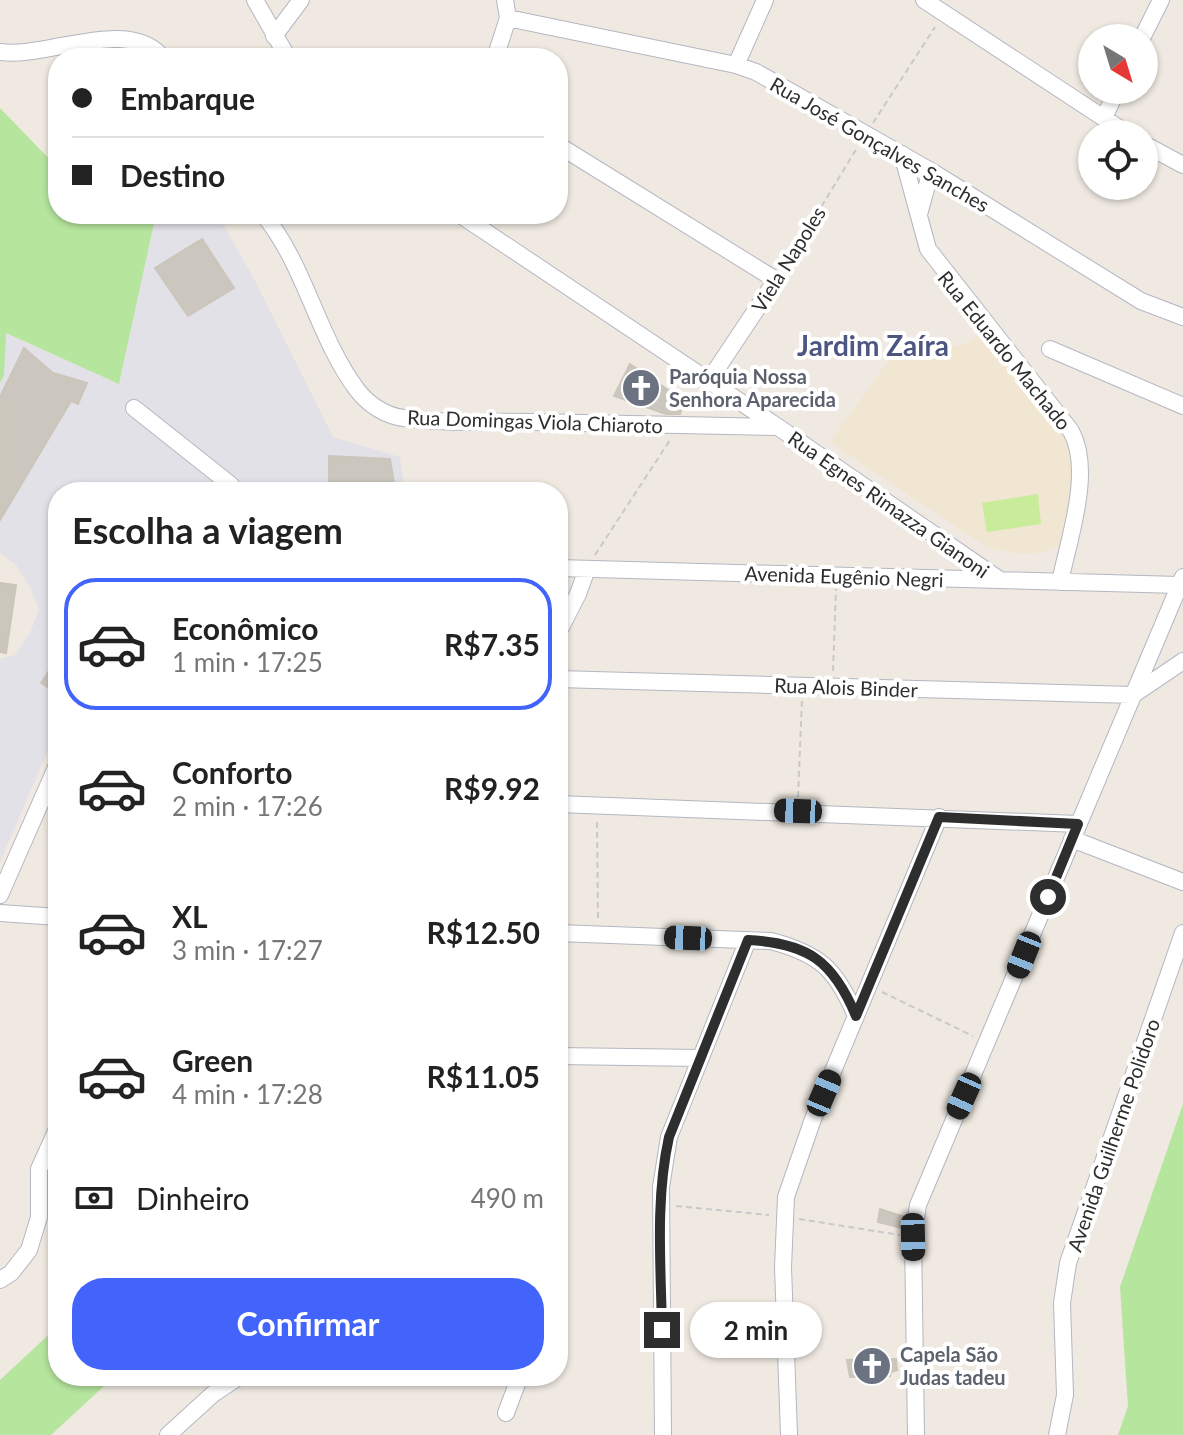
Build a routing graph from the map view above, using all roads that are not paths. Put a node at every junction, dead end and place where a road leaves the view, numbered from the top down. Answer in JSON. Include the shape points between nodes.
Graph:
{"nodes":[{"id":1,"x":255,"y":0,"type":"edge"},
{"id":2,"x":301,"y":0,"type":"edge"},
{"id":3,"x":505,"y":0,"type":"edge"},
{"id":4,"x":765,"y":0,"type":"edge"},
{"id":5,"x":924,"y":0,"type":"edge"},
{"id":6,"x":1161,"y":0,"type":"edge"},
{"id":7,"x":508,"y":18,"type":"junction"},
{"id":8,"x":1149,"y":24,"type":"edge"},
{"id":9,"x":274,"y":36,"type":"junction"},
{"id":10,"x":153,"y":48,"type":"edge"},
{"id":11,"x":282,"y":48,"type":"edge"},
{"id":12,"x":498,"y":48,"type":"edge"},
{"id":13,"x":0,"y":52,"type":"edge"},
{"id":14,"x":736,"y":65,"type":"junction"},
{"id":15,"x":1110,"y":104,"type":"edge"},
{"id":16,"x":1104,"y":118,"type":"junction"},
{"id":17,"x":1107,"y":120,"type":"edge"},
{"id":18,"x":568,"y":151,"type":"edge"},
{"id":19,"x":1158,"y":152,"type":"edge"},
{"id":20,"x":902,"y":154,"type":"junction"},
{"id":21,"x":1183,"y":165,"type":"edge"},
{"id":22,"x":931,"y":171,"type":"junction"},
{"id":23,"x":919,"y":214,"type":"junction"},
{"id":24,"x":271,"y":224,"type":"edge"},
{"id":25,"x":474,"y":224,"type":"edge"},
{"id":26,"x":1183,"y":317,"type":"edge"},
{"id":27,"x":1050,"y":349,"type":"dead end"},
{"id":28,"x":708,"y":382,"type":"junction"},
{"id":29,"x":1183,"y":406,"type":"edge"},
{"id":30,"x":134,"y":408,"type":"dead end"},
{"id":31,"x":778,"y":427,"type":"junction"},
{"id":32,"x":227,"y":482,"type":"edge"},
{"id":33,"x":568,"y":568,"type":"edge"},
{"id":34,"x":587,"y":569,"type":"junction"},
{"id":35,"x":1000,"y":580,"type":"junction"},
{"id":36,"x":1060,"y":582,"type":"junction"},
{"id":37,"x":1180,"y":587,"type":"edge"},
{"id":38,"x":568,"y":614,"type":"edge"},
{"id":39,"x":1181,"y":668,"type":"edge"},
{"id":40,"x":568,"y":679,"type":"edge"},
{"id":41,"x":1133,"y":695,"type":"junction"},
{"id":42,"x":48,"y":799,"type":"edge"},
{"id":43,"x":568,"y":804,"type":"edge"},
{"id":44,"x":939,"y":817,"type":"junction"},
{"id":45,"x":1075,"y":831,"type":"junction"},
{"id":46,"x":1183,"y":882,"type":"edge"},
{"id":47,"x":1,"y":892,"type":"edge"},
{"id":48,"x":0,"y":913,"type":"edge"},
{"id":49,"x":48,"y":916,"type":"edge"},
{"id":50,"x":568,"y":933,"type":"edge"},
{"id":51,"x":1183,"y":933,"type":"edge"},
{"id":52,"x":748,"y":940,"type":"junction"},
{"id":53,"x":1178,"y":966,"type":"edge"},
{"id":54,"x":856,"y":1016,"type":"junction"},
{"id":55,"x":568,"y":1056,"type":"edge"},
{"id":56,"x":701,"y":1058,"type":"junction"},
{"id":57,"x":48,"y":1149,"type":"edge"},
{"id":58,"x":0,"y":1280,"type":"edge"},
{"id":59,"x":225,"y":1386,"type":"edge"},
{"id":60,"x":516,"y":1386,"type":"edge"},
{"id":61,"x":506,"y":1413,"type":"dead end"},
{"id":62,"x":168,"y":1435,"type":"edge"},
{"id":63,"x":663,"y":1435,"type":"edge"},
{"id":64,"x":789,"y":1435,"type":"edge"},
{"id":65,"x":916,"y":1435,"type":"edge"},
{"id":66,"x":1057,"y":1435,"type":"edge"}],
"edges":[{"from":1,"to":9,"type":"street"},
{"from":2,"to":9,"type":"street"},
{"from":3,"to":7,"type":"street"},
{"from":4,"to":14,"type":"street"},
{"from":5,"to":16,"type":"street"},
{"from":6,"to":8,"type":"street"},
{"from":7,"to":12,"type":"street"},
{"from":7,"to":14,"type":"street","name":"Rua José Gonçalves Sanches"},
{"from":9,"to":11,"type":"street"},
{"from":10,"to":13,"type":"street","via":[[127,40]]},
{"from":14,"to":20,"type":"street","name":"Rua José Gonçalves Sanches","via":[[784,86]]},
{"from":15,"to":16,"type":"street"},
{"from":16,"to":17,"type":"street"},
{"from":18,"to":28,"type":"street","name":"Viela Napoles","via":[[776,280]]},
{"from":19,"to":21,"type":"street"},
{"from":20,"to":22,"type":"street","name":"Rua José Gonçalves Sanches"},
{"from":20,"to":23,"type":"street","name":"Rua Eduardo Machado"},
{"from":22,"to":23,"type":"street"},
{"from":22,"to":26,"type":"street","name":"Rua José Gonçalves Sanches","via":[[1141,301]]},
{"from":23,"to":36,"type":"street","name":"Rua Eduardo Machado","via":[[938,265],[1079,446],[1080,482]]},
{"from":24,"to":31,"type":"street","name":"Rua Domingas Viola Chiaroto","via":[[346,371],[359,392],[387,414],[417,419]]},
{"from":25,"to":28,"type":"street","name":"Rua Egnes Rimazza Gianoni"},
{"from":27,"to":29,"type":"street"},
{"from":28,"to":31,"type":"street","name":"Rua Egnes Rimazza Gianoni"},
{"from":30,"to":32,"type":"street"},
{"from":31,"to":35,"type":"street","name":"Rua Egnes Rimazza Gianoni"},
{"from":33,"to":34,"type":"street","name":"Avenida Eugênio Negri"},
{"from":34,"to":35,"type":"street","name":"Avenida Eugênio Negri"},
{"from":34,"to":38,"type":"street"},
{"from":35,"to":36,"type":"street","name":"Avenida Eugênio Negri"},
{"from":36,"to":37,"type":"street","name":"Avenida Eugênio Negri"},
{"from":37,"to":41,"type":"street"},
{"from":39,"to":41,"type":"street"},
{"from":40,"to":41,"type":"street","name":"Rua Alois Binder"},
{"from":41,"to":45,"type":"street"},
{"from":42,"to":47,"type":"street"},
{"from":43,"to":44,"type":"street"},
{"from":44,"to":45,"type":"street"},
{"from":44,"to":54,"type":"street"},
{"from":45,"to":46,"type":"street"},
{"from":45,"to":65,"type":"street","via":[[918,1205],[913,1237]]},
{"from":48,"to":49,"type":"street"},
{"from":50,"to":52,"type":"street"},
{"from":51,"to":53,"type":"street","name":"Avenida Guilherme Polidoro"},
{"from":52,"to":54,"type":"street","via":[[783,944],[818,957],[844,988]]},
{"from":52,"to":56,"type":"street"},
{"from":53,"to":66,"type":"street","name":"Avenida Guilherme Polidoro","via":[[1068,1263],[1062,1303],[1065,1395]]},
{"from":54,"to":64,"type":"street","via":[[797,1161],[784,1217]]},
{"from":55,"to":56,"type":"street"},
{"from":56,"to":63,"type":"street","via":[[664,1160]]},
{"from":57,"to":58,"type":"street","via":[[39,1169],[39,1217],[29,1250]]},
{"from":59,"to":62,"type":"street"},
{"from":60,"to":61,"type":"street"}]}
